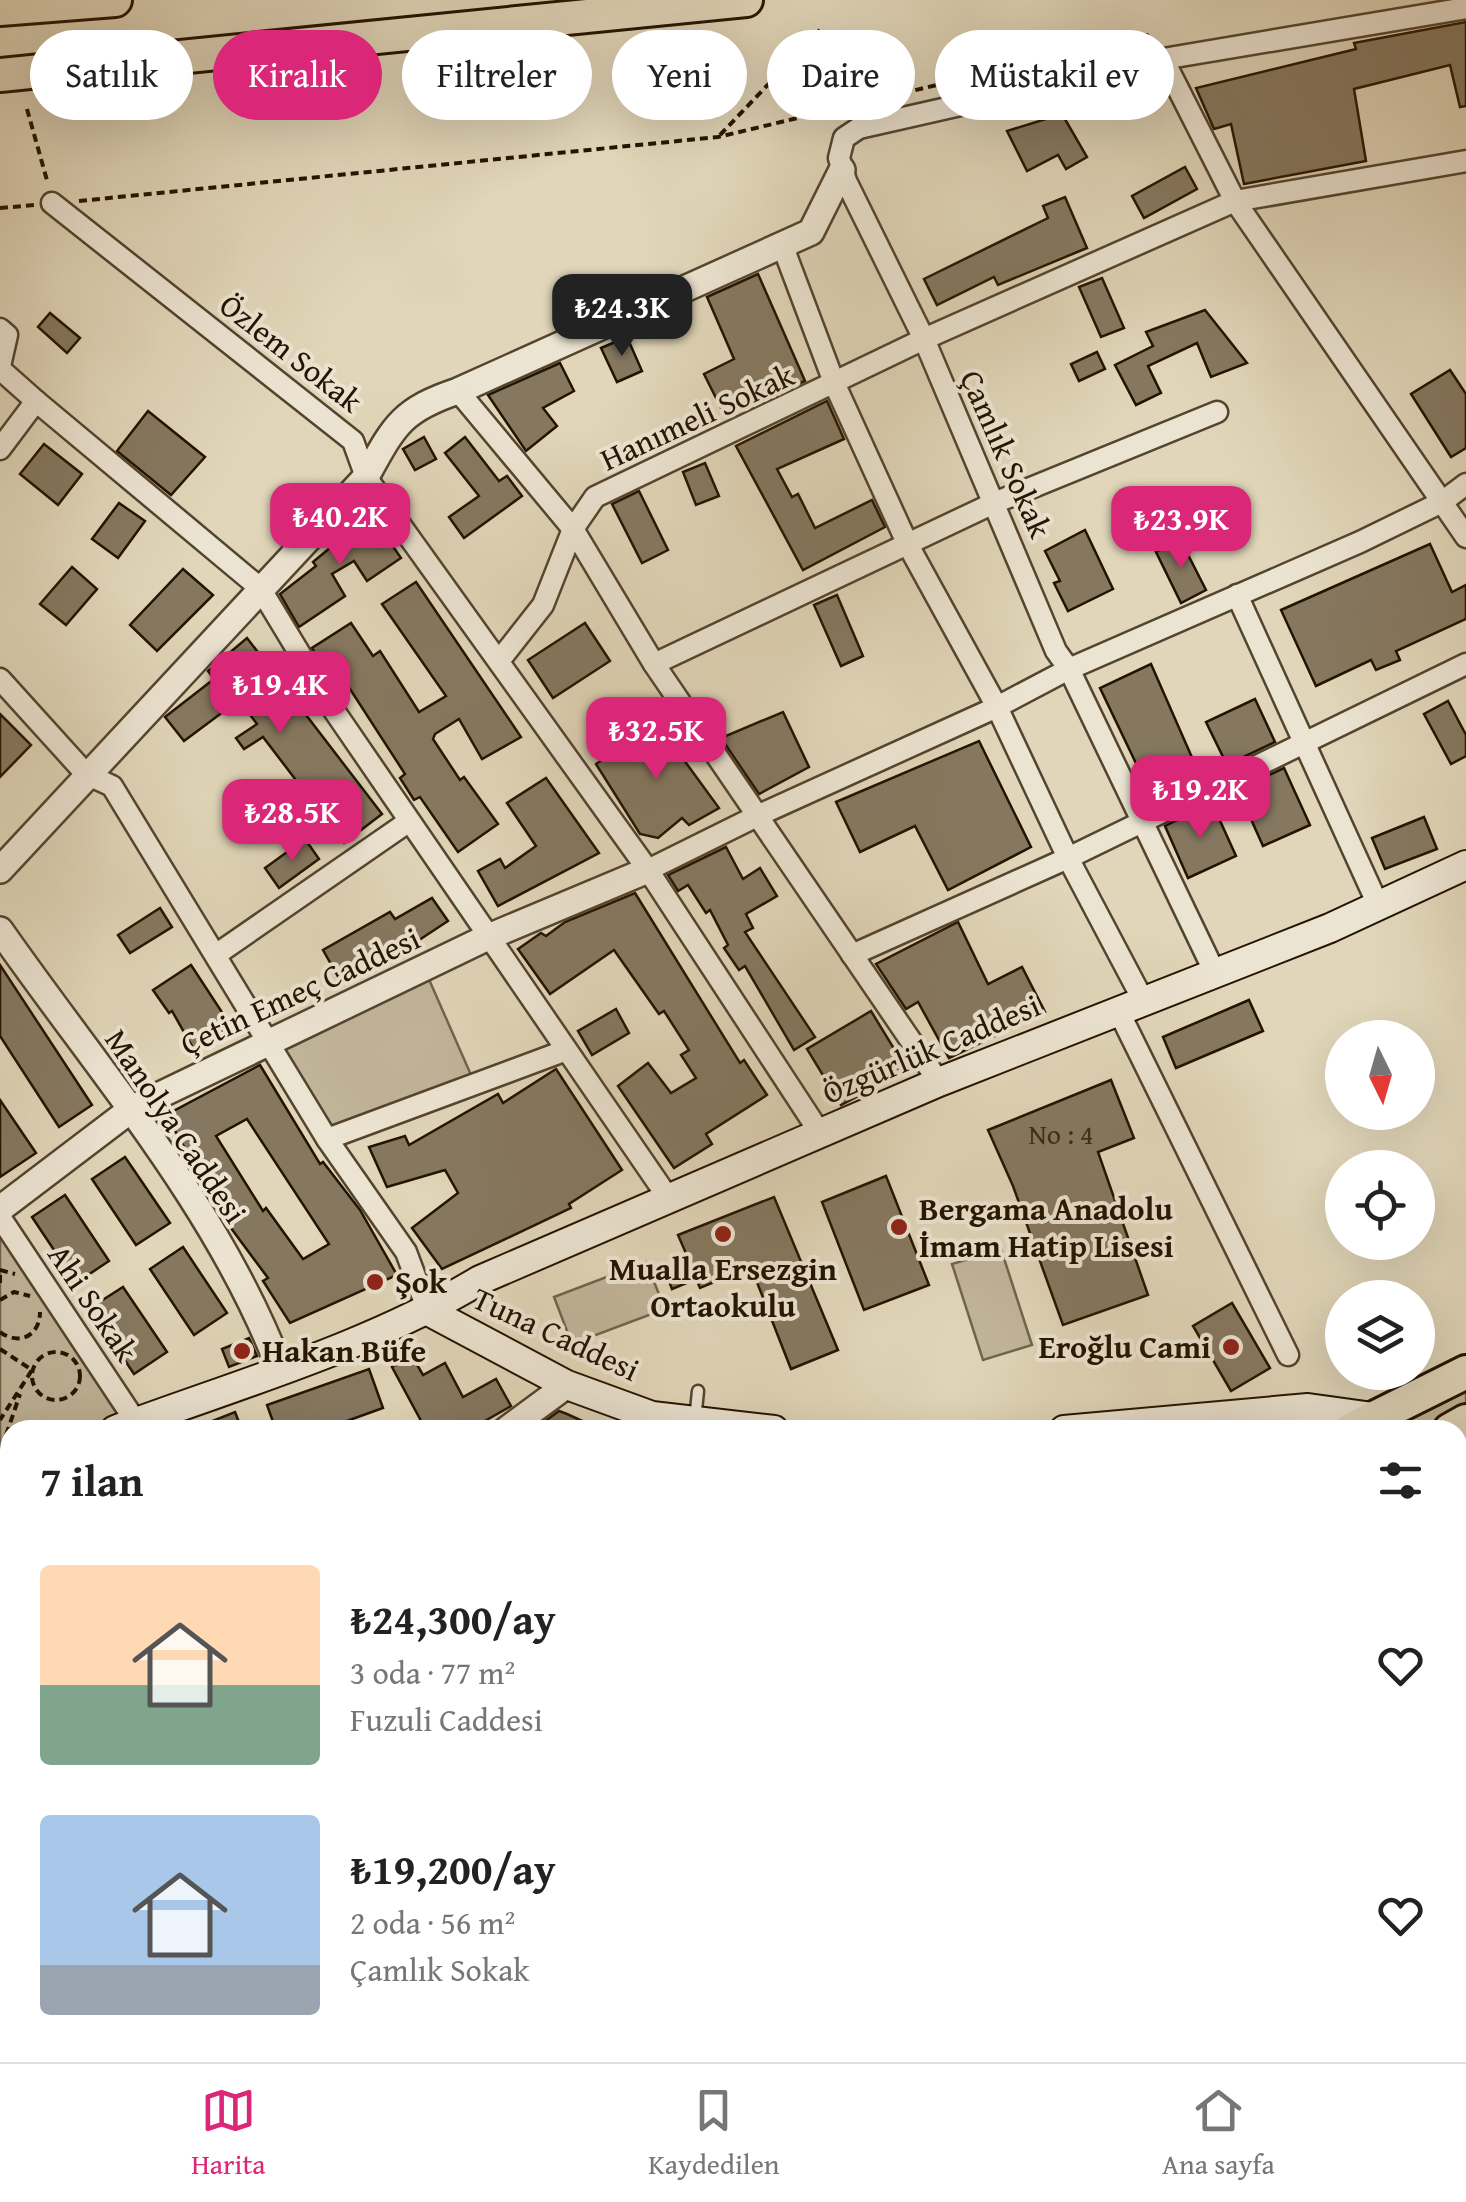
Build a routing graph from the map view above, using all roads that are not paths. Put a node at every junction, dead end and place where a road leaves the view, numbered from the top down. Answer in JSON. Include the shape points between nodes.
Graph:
{"nodes":[{"id":1,"x":114,"y":0,"type":"edge"},
{"id":2,"x":746,"y":0,"type":"edge"},
{"id":3,"x":1466,"y":8,"type":"edge"},
{"id":4,"x":0,"y":10,"type":"edge"},
{"id":5,"x":1174,"y":57,"type":"edge"},
{"id":6,"x":0,"y":76,"type":"edge"},
{"id":7,"x":1174,"y":82,"type":"edge"},
{"id":8,"x":935,"y":111,"type":"edge"},
{"id":9,"x":1466,"y":161,"type":"edge"},
{"id":10,"x":842,"y":170,"type":"junction"},
{"id":11,"x":1235,"y":200,"type":"junction"},
{"id":12,"x":52,"y":203,"type":"road end"},
{"id":13,"x":787,"y":244,"type":"junction"},
{"id":14,"x":0,"y":329,"type":"edge"},
{"id":15,"x":924,"y":339,"type":"junction"},
{"id":16,"x":0,"y":368,"type":"edge"},
{"id":17,"x":835,"y":385,"type":"junction"},
{"id":18,"x":458,"y":391,"type":"junction"},
{"id":19,"x":36,"y":401,"type":"junction"},
{"id":20,"x":1218,"y":412,"type":"dead end"},
{"id":21,"x":0,"y":449,"type":"edge"},
{"id":22,"x":366,"y":477,"type":"junction"},
{"id":23,"x":1466,"y":484,"type":"edge"},
{"id":24,"x":1442,"y":502,"type":"junction"},
{"id":25,"x":994,"y":503,"type":"junction"},
{"id":26,"x":574,"y":529,"type":"junction"},
{"id":27,"x":1466,"y":537,"type":"edge"},
{"id":28,"x":908,"y":545,"type":"junction"},
{"id":29,"x":260,"y":588,"type":"junction"},
{"id":30,"x":1237,"y":595,"type":"junction"},
{"id":31,"x":498,"y":661,"type":"junction"},
{"id":32,"x":654,"y":664,"type":"junction"},
{"id":33,"x":1466,"y":664,"type":"edge"},
{"id":34,"x":1069,"y":669,"type":"junction"},
{"id":35,"x":0,"y":679,"type":"edge"},
{"id":36,"x":997,"y":708,"type":"junction"},
{"id":37,"x":1304,"y":743,"type":"junction"},
{"id":38,"x":86,"y":774,"type":"junction"},
{"id":39,"x":759,"y":814,"type":"junction"},
{"id":40,"x":408,"y":822,"type":"junction"},
{"id":41,"x":1142,"y":822,"type":"junction"},
{"id":42,"x":1068,"y":858,"type":"junction"},
{"id":43,"x":1466,"y":865,"type":"edge"},
{"id":44,"x":0,"y":870,"type":"edge"},
{"id":45,"x":648,"y":870,"type":"junction"},
{"id":46,"x":1379,"y":907,"type":"junction"},
{"id":47,"x":0,"y":930,"type":"edge"},
{"id":48,"x":486,"y":938,"type":"junction"},
{"id":49,"x":216,"y":954,"type":"junction"},
{"id":50,"x":852,"y":955,"type":"junction"},
{"id":51,"x":1214,"y":972,"type":"junction"},
{"id":52,"x":1130,"y":1005,"type":"junction"},
{"id":53,"x":270,"y":1039,"type":"junction"},
{"id":54,"x":564,"y":1051,"type":"junction"},
{"id":55,"x":939,"y":1082,"type":"junction"},
{"id":56,"x":132,"y":1108,"type":"junction"},
{"id":57,"x":820,"y":1133,"type":"junction"},
{"id":58,"x":327,"y":1138,"type":"junction"},
{"id":59,"x":668,"y":1198,"type":"junction"},
{"id":60,"x":0,"y":1209,"type":"edge"},
{"id":61,"x":0,"y":1217,"type":"edge"},
{"id":62,"x":428,"y":1311,"type":"junction"},
{"id":63,"x":1288,"y":1355,"type":"dead end"},
{"id":64,"x":280,"y":1370,"type":"junction"},
{"id":65,"x":1466,"y":1372,"type":"edge"},
{"id":66,"x":567,"y":1385,"type":"junction"},
{"id":67,"x":698,"y":1391,"type":"dead end"},
{"id":68,"x":122,"y":1420,"type":"edge"},
{"id":69,"x":142,"y":1420,"type":"edge"},
{"id":70,"x":520,"y":1420,"type":"edge"},
{"id":71,"x":640,"y":1420,"type":"edge"},
{"id":72,"x":695,"y":1420,"type":"edge"},
{"id":73,"x":1206,"y":1420,"type":"edge"},
{"id":74,"x":1351,"y":1420,"type":"edge"},
{"id":75,"x":1378,"y":1420,"type":"edge"}],
"edges":[{"from":1,"to":4,"type":"main road"},
{"from":2,"to":6,"type":"main road"},
{"from":3,"to":5,"type":"street"},
{"from":7,"to":11,"type":"street"},
{"from":8,"to":10,"type":"street","via":[[859,128],[844,138]]},
{"from":9,"to":11,"type":"street","name":"Hanımeli Sokak"},
{"from":10,"to":13,"type":"street","via":[[811,232]]},
{"from":10,"to":15,"type":"street","name":"Çamlık Sokak"},
{"from":11,"to":15,"type":"street","name":"Hanımeli Sokak"},
{"from":11,"to":24,"type":"street"},
{"from":12,"to":22,"type":"street","name":"Özlem Sokak","via":[[353,441]]},
{"from":13,"to":17,"type":"street"},
{"from":13,"to":18,"type":"street"},
{"from":14,"to":16,"type":"street","via":[[7,335]]},
{"from":15,"to":17,"type":"street","name":"Hanımeli Sokak"},
{"from":15,"to":25,"type":"street","name":"Çamlık Sokak"},
{"from":16,"to":19,"type":"street"},
{"from":17,"to":26,"type":"street","name":"Hanımeli Sokak","via":[[596,497]]},
{"from":17,"to":28,"type":"street"},
{"from":18,"to":22,"type":"street","via":[[418,404],[389,434]]},
{"from":18,"to":26,"type":"street"},
{"from":19,"to":21,"type":"street"},
{"from":19,"to":29,"type":"street"},
{"from":20,"to":25,"type":"street"},
{"from":22,"to":29,"type":"street"},
{"from":22,"to":31,"type":"street","name":"Özlem Sokak"},
{"from":23,"to":24,"type":"street"},
{"from":24,"to":27,"type":"street"},
{"from":24,"to":30,"type":"street"},
{"from":25,"to":28,"type":"street"},
{"from":25,"to":34,"type":"street","name":"Çamlık Sokak"},
{"from":26,"to":31,"type":"street","name":"Hanımeli Sokak","via":[[543,604]]},
{"from":26,"to":32,"type":"street"},
{"from":28,"to":32,"type":"street"},
{"from":28,"to":36,"type":"street"},
{"from":29,"to":38,"type":"street"},
{"from":29,"to":40,"type":"street"},
{"from":30,"to":34,"type":"street"},
{"from":30,"to":37,"type":"street"},
{"from":31,"to":45,"type":"street","name":"Özlem Sokak"},
{"from":32,"to":39,"type":"street"},
{"from":33,"to":37,"type":"street"},
{"from":34,"to":36,"type":"street"},
{"from":34,"to":41,"type":"street","name":"Çamlık Sokak"},
{"from":35,"to":38,"type":"street"},
{"from":36,"to":39,"type":"street"},
{"from":36,"to":42,"type":"street"},
{"from":37,"to":41,"type":"street"},
{"from":37,"to":46,"type":"street"},
{"from":38,"to":44,"type":"street"},
{"from":38,"to":49,"type":"street","via":[[112,786]]},
{"from":39,"to":45,"type":"street"},
{"from":39,"to":50,"type":"street"},
{"from":40,"to":48,"type":"street"},
{"from":40,"to":49,"type":"street"},
{"from":41,"to":42,"type":"street"},
{"from":41,"to":51,"type":"street","name":"Çamlık Sokak"},
{"from":42,"to":50,"type":"street"},
{"from":42,"to":52,"type":"street"},
{"from":43,"to":46,"type":"main road","name":"Özgürlük Caddesi"},
{"from":45,"to":48,"type":"street","name":"Çetin Emeç Caddesi"},
{"from":45,"to":57,"type":"street","name":"Özlem Sokak"},
{"from":46,"to":51,"type":"main road","name":"Özgürlük Caddesi"},
{"from":47,"to":56,"type":"street","name":"Manolya Caddesi"},
{"from":48,"to":53,"type":"street","name":"Çetin Emeç Caddesi"},
{"from":48,"to":54,"type":"street"},
{"from":49,"to":53,"type":"street"},
{"from":50,"to":55,"type":"street"},
{"from":51,"to":52,"type":"main road","name":"Özgürlük Caddesi"},
{"from":52,"to":55,"type":"main road","name":"Özgürlük Caddesi","via":[[980,1071]]},
{"from":52,"to":63,"type":"street","via":[[1234,1264]]},
{"from":53,"to":56,"type":"street","name":"Çetin Emeç Caddesi"},
{"from":53,"to":58,"type":"street"},
{"from":54,"to":58,"type":"street"},
{"from":54,"to":59,"type":"street"},
{"from":55,"to":57,"type":"main road","name":"Özgürlük Caddesi","via":[[914,1099]]},
{"from":56,"to":60,"type":"street","name":"Çetin Emeç Caddesi"},
{"from":56,"to":64,"type":"street","name":"Manolya Caddesi","via":[[253,1304]]},
{"from":57,"to":59,"type":"main road","name":"Özgürlük Caddesi"},
{"from":58,"to":62,"type":"street","via":[[406,1252]]},
{"from":59,"to":62,"type":"main road","name":"Özgürlük Caddesi","via":[[480,1280]]},
{"from":61,"to":68,"type":"street","name":"Ahi Sokak"},
{"from":62,"to":64,"type":"main road","name":"Özgürlük Caddesi"},
{"from":62,"to":66,"type":"main road","name":"Tuna Caddesi"},
{"from":64,"to":69,"type":"main road","name":"Özgürlük Caddesi"},
{"from":65,"to":75,"type":"main road"},
{"from":66,"to":70,"type":"street"},
{"from":66,"to":71,"type":"main road","name":"Tuna Caddesi"},
{"from":67,"to":72,"type":"lane"},
{"from":73,"to":74,"type":"main road","via":[[1308,1408]]}]}
